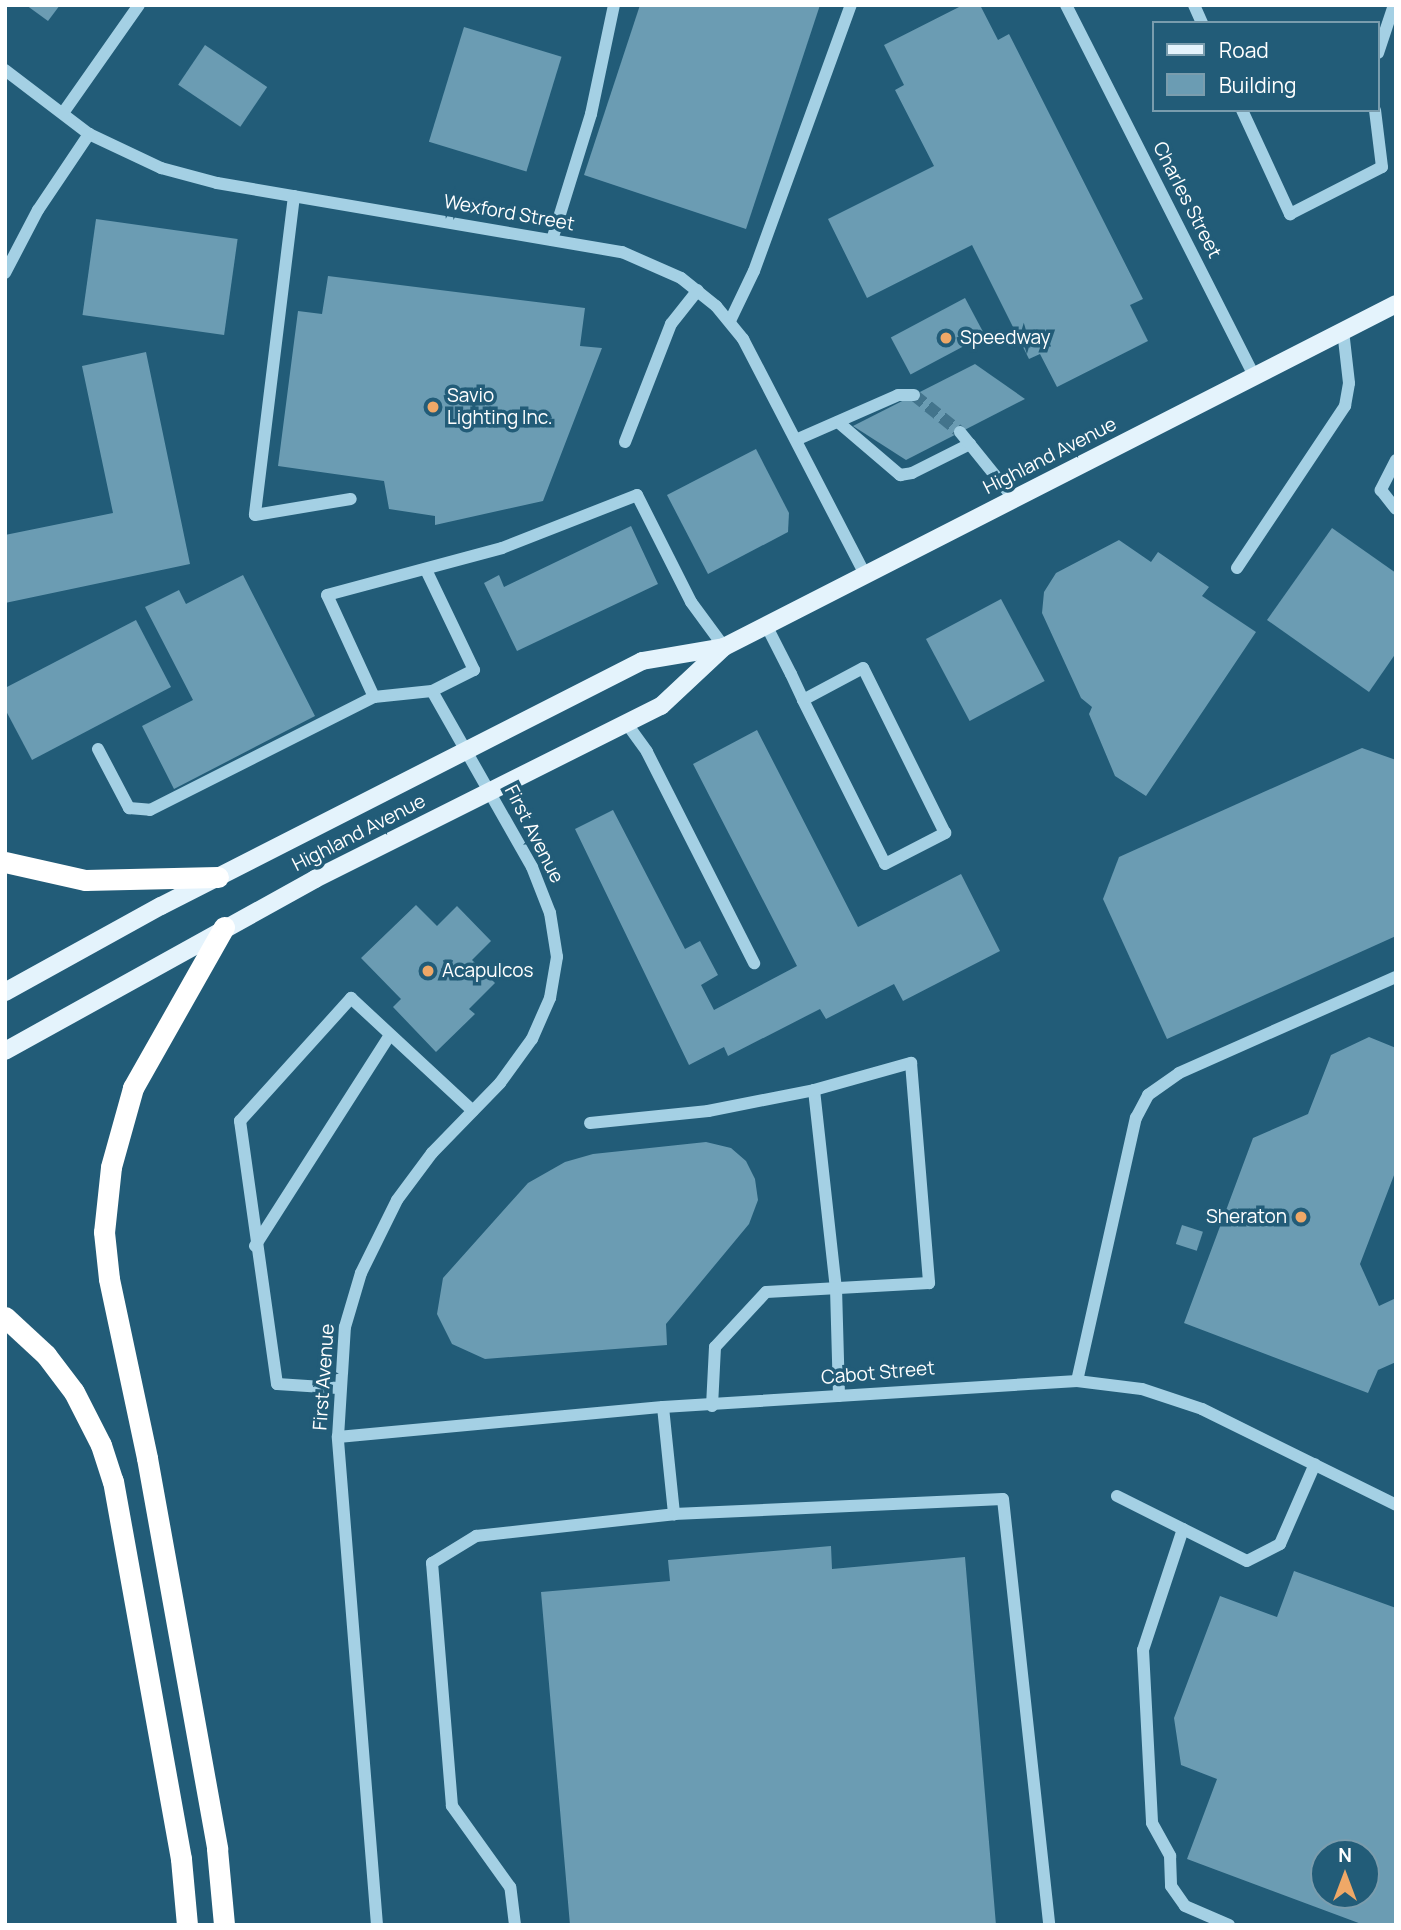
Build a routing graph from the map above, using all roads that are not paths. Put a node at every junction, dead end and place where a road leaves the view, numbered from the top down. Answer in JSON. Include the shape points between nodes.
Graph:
{"nodes":[{"id":1,"x":138,"y":5,"type":"edge"},
{"id":2,"x":614,"y":5,"type":"edge"},
{"id":3,"x":852,"y":5,"type":"edge"},
{"id":4,"x":1066,"y":5,"type":"edge"},
{"id":5,"x":1194,"y":5,"type":"edge"},
{"id":6,"x":1394,"y":5,"type":"edge"},
{"id":7,"x":1201,"y":21,"type":"edge"},
{"id":8,"x":1380,"y":47,"type":"edge"},
{"id":9,"x":5,"y":70,"type":"edge"},
{"id":10,"x":1243,"y":112,"type":"edge"},
{"id":11,"x":1375,"y":112,"type":"edge"},
{"id":12,"x":63,"y":113,"type":"junction"},
{"id":13,"x":89,"y":134,"type":"junction"},
{"id":14,"x":294,"y":196,"type":"junction"},
{"id":15,"x":552,"y":240,"type":"junction"},
{"id":16,"x":5,"y":273,"type":"edge"},
{"id":17,"x":698,"y":290,"type":"junction"},
{"id":18,"x":1396,"y":304,"type":"edge"},
{"id":19,"x":730,"y":321,"type":"junction"},
{"id":20,"x":1343,"y":330,"type":"junction"},
{"id":21,"x":1254,"y":375,"type":"junction"},
{"id":22,"x":914,"y":395,"type":"dead end"},
{"id":23,"x":838,"y":422,"type":"junction"},
{"id":24,"x":960,"y":432,"type":"tunnel mouth"},
{"id":25,"x":798,"y":439,"type":"junction"},
{"id":26,"x":625,"y":442,"type":"dead end"},
{"id":27,"x":970,"y":444,"type":"junction"},
{"id":28,"x":1396,"y":460,"type":"edge"},
{"id":29,"x":351,"y":499,"type":"dead end"},
{"id":30,"x":1014,"y":499,"type":"junction"},
{"id":31,"x":1396,"y":509,"type":"edge"},
{"id":32,"x":1237,"y":568,"type":"dead end"},
{"id":33,"x":426,"y":570,"type":"junction"},
{"id":34,"x":865,"y":574,"type":"junction"},
{"id":35,"x":766,"y":625,"type":"junction"},
{"id":36,"x":724,"y":646,"type":"junction"},
{"id":37,"x":432,"y":691,"type":"junction"},
{"id":38,"x":374,"y":697,"type":"junction"},
{"id":39,"x":803,"y":700,"type":"junction"},
{"id":40,"x":627,"y":724,"type":"junction"},
{"id":41,"x":98,"y":749,"type":"dead end"},
{"id":42,"x":465,"y":749,"type":"junction"},
{"id":43,"x":491,"y":790,"type":"junction"},
{"id":44,"x":5,"y":862,"type":"edge"},
{"id":45,"x":218,"y":877,"type":"junction"},
{"id":46,"x":224,"y":927,"type":"junction"},
{"id":47,"x":754,"y":963,"type":"dead end"},
{"id":48,"x":1396,"y":977,"type":"edge"},
{"id":49,"x":5,"y":992,"type":"edge"},
{"id":50,"x":390,"y":1035,"type":"junction"},
{"id":51,"x":5,"y":1051,"type":"edge"},
{"id":52,"x":814,"y":1090,"type":"junction"},
{"id":53,"x":473,"y":1111,"type":"junction"},
{"id":54,"x":590,"y":1123,"type":"dead end"},
{"id":55,"x":255,"y":1245,"type":"junction"},
{"id":56,"x":836,"y":1288,"type":"junction"},
{"id":57,"x":5,"y":1317,"type":"edge"},
{"id":58,"x":1077,"y":1381,"type":"junction"},
{"id":59,"x":338,"y":1388,"type":"junction"},
{"id":60,"x":839,"y":1396,"type":"junction"},
{"id":61,"x":712,"y":1406,"type":"junction"},
{"id":62,"x":663,"y":1407,"type":"junction"},
{"id":63,"x":338,"y":1437,"type":"junction"},
{"id":64,"x":1315,"y":1464,"type":"junction"},
{"id":65,"x":1117,"y":1496,"type":"dead end"},
{"id":66,"x":1396,"y":1505,"type":"edge"},
{"id":67,"x":674,"y":1514,"type":"junction"},
{"id":68,"x":1183,"y":1529,"type":"junction"},
{"id":69,"x":187,"y":1925,"type":"edge"},
{"id":70,"x":224,"y":1925,"type":"edge"},
{"id":71,"x":377,"y":1925,"type":"edge"},
{"id":72,"x":515,"y":1925,"type":"edge"},
{"id":73,"x":1049,"y":1925,"type":"edge"},
{"id":74,"x":1229,"y":1925,"type":"edge"}],
"edges":[{"from":1,"to":12,"type":"street"},
{"from":2,"to":15,"type":"street","via":[[591,114]]},
{"from":3,"to":19,"type":"street","via":[[754,271]]},
{"from":4,"to":21,"type":"street","name":"Charles Street"},
{"from":5,"to":7,"type":"street"},
{"from":6,"to":8,"type":"street"},
{"from":9,"to":12,"type":"street","name":"Wexford Street"},
{"from":10,"to":11,"type":"street","via":[[1290,214],[1382,167]]},
{"from":12,"to":13,"type":"street","name":"Wexford Street"},
{"from":13,"to":14,"type":"street","name":"Wexford Street","via":[[161,168]]},
{"from":13,"to":16,"type":"street","via":[[38,210]]},
{"from":14,"to":15,"type":"street","name":"Wexford Street"},
{"from":14,"to":29,"type":"street","via":[[255,515]]},
{"from":15,"to":17,"type":"street","name":"Wexford Street","via":[[641,258]]},
{"from":17,"to":19,"type":"street","name":"Wexford Street"},
{"from":17,"to":26,"type":"street","via":[[663,340]]},
{"from":18,"to":20,"type":"main road","name":"Highland Avenue"},
{"from":19,"to":25,"type":"street","name":"Wexford Street"},
{"from":20,"to":21,"type":"main road","name":"Highland Avenue"},
{"from":20,"to":32,"type":"street","via":[[1349,383],[1345,406]]},
{"from":21,"to":30,"type":"main road","name":"Highland Avenue"},
{"from":22,"to":23,"type":"street","via":[[898,395]]},
{"from":23,"to":25,"type":"street"},
{"from":23,"to":27,"type":"street","via":[[900,475],[912,474]]},
{"from":24,"to":27,"type":"street"},
{"from":25,"to":34,"type":"street","name":"Wexford Street"},
{"from":27,"to":30,"type":"street"},
{"from":28,"to":31,"type":"street","via":[[1381,490]]},
{"from":30,"to":34,"type":"main road","name":"Highland Avenue"},
{"from":33,"to":36,"type":"street","via":[[502,548],[637,495],[691,602]]},
{"from":33,"to":37,"type":"street","via":[[474,670]]},
{"from":33,"to":38,"type":"street","via":[[327,594]]},
{"from":34,"to":35,"type":"main road","name":"Highland Avenue"},
{"from":35,"to":36,"type":"main road","name":"Highland Avenue"},
{"from":35,"to":39,"type":"street"},
{"from":36,"to":40,"type":"main road","name":"Highland Avenue","via":[[661,706]]},
{"from":36,"to":42,"type":"main road","name":"Highland Avenue","via":[[642,661]]},
{"from":37,"to":38,"type":"street"},
{"from":37,"to":42,"type":"street","name":"First Avenue"},
{"from":38,"to":41,"type":"street","via":[[150,810],[129,808]]},
{"from":39,"to":39,"type":"street","via":[[885,864],[944,833],[863,668]]},
{"from":40,"to":43,"type":"main road","name":"Highland Avenue"},
{"from":40,"to":47,"type":"street","via":[[647,752]]},
{"from":42,"to":43,"type":"street","name":"First Avenue"},
{"from":42,"to":45,"type":"main road","name":"Highland Avenue"},
{"from":43,"to":46,"type":"main road","name":"Highland Avenue"},
{"from":43,"to":53,"type":"street","name":"First Avenue","via":[[546,900],[555,934],[556,967],[550,998],[532,1039]]},
{"from":44,"to":45,"type":"highway","via":[[85,880]]},
{"from":45,"to":49,"type":"main road","name":"Highland Avenue"},
{"from":46,"to":51,"type":"main road","name":"Highland Avenue"},
{"from":46,"to":70,"type":"highway","via":[[133,1088],[113,1159],[104,1232],[108,1279],[147,1458],[217,1849]]},
{"from":48,"to":58,"type":"street","via":[[1179,1073],[1149,1095],[1136,1118]]},
{"from":50,"to":53,"type":"street"},
{"from":50,"to":55,"type":"street"},
{"from":50,"to":55,"type":"street","via":[[351,998],[240,1121]]},
{"from":52,"to":54,"type":"street","via":[[708,1111]]},
{"from":52,"to":56,"type":"street"},
{"from":52,"to":56,"type":"street","via":[[911,1063],[929,1283]]},
{"from":53,"to":59,"type":"street","name":"First Avenue","via":[[414,1176],[370,1250],[345,1327]]},
{"from":55,"to":59,"type":"street","via":[[277,1384]]},
{"from":56,"to":60,"type":"street"},
{"from":56,"to":61,"type":"street","via":[[766,1292],[715,1347]]},
{"from":57,"to":69,"type":"highway","via":[[46,1355],[74,1392],[113,1481],[181,1859]]},
{"from":58,"to":60,"type":"street","name":"Cabot Street","via":[[1011,1381]]},
{"from":58,"to":64,"type":"street","name":"Cabot Street","via":[[1172,1398]]},
{"from":59,"to":63,"type":"street","name":"First Avenue"},
{"from":60,"to":61,"type":"street","name":"Cabot Street"},
{"from":61,"to":62,"type":"street","name":"Cabot Street"},
{"from":62,"to":63,"type":"street","name":"Cabot Street"},
{"from":62,"to":67,"type":"street"},
{"from":63,"to":71,"type":"street","name":"First Avenue"},
{"from":64,"to":66,"type":"street","name":"Cabot Street"},
{"from":64,"to":68,"type":"street","via":[[1280,1544],[1247,1561]]},
{"from":65,"to":68,"type":"street"},
{"from":67,"to":72,"type":"street","via":[[476,1536],[432,1563],[452,1806],[510,1887]]},
{"from":67,"to":73,"type":"street","via":[[1003,1499]]},
{"from":68,"to":74,"type":"street","via":[[1143,1650],[1152,1824],[1170,1856],[1171,1886],[1185,1906]]}]}
